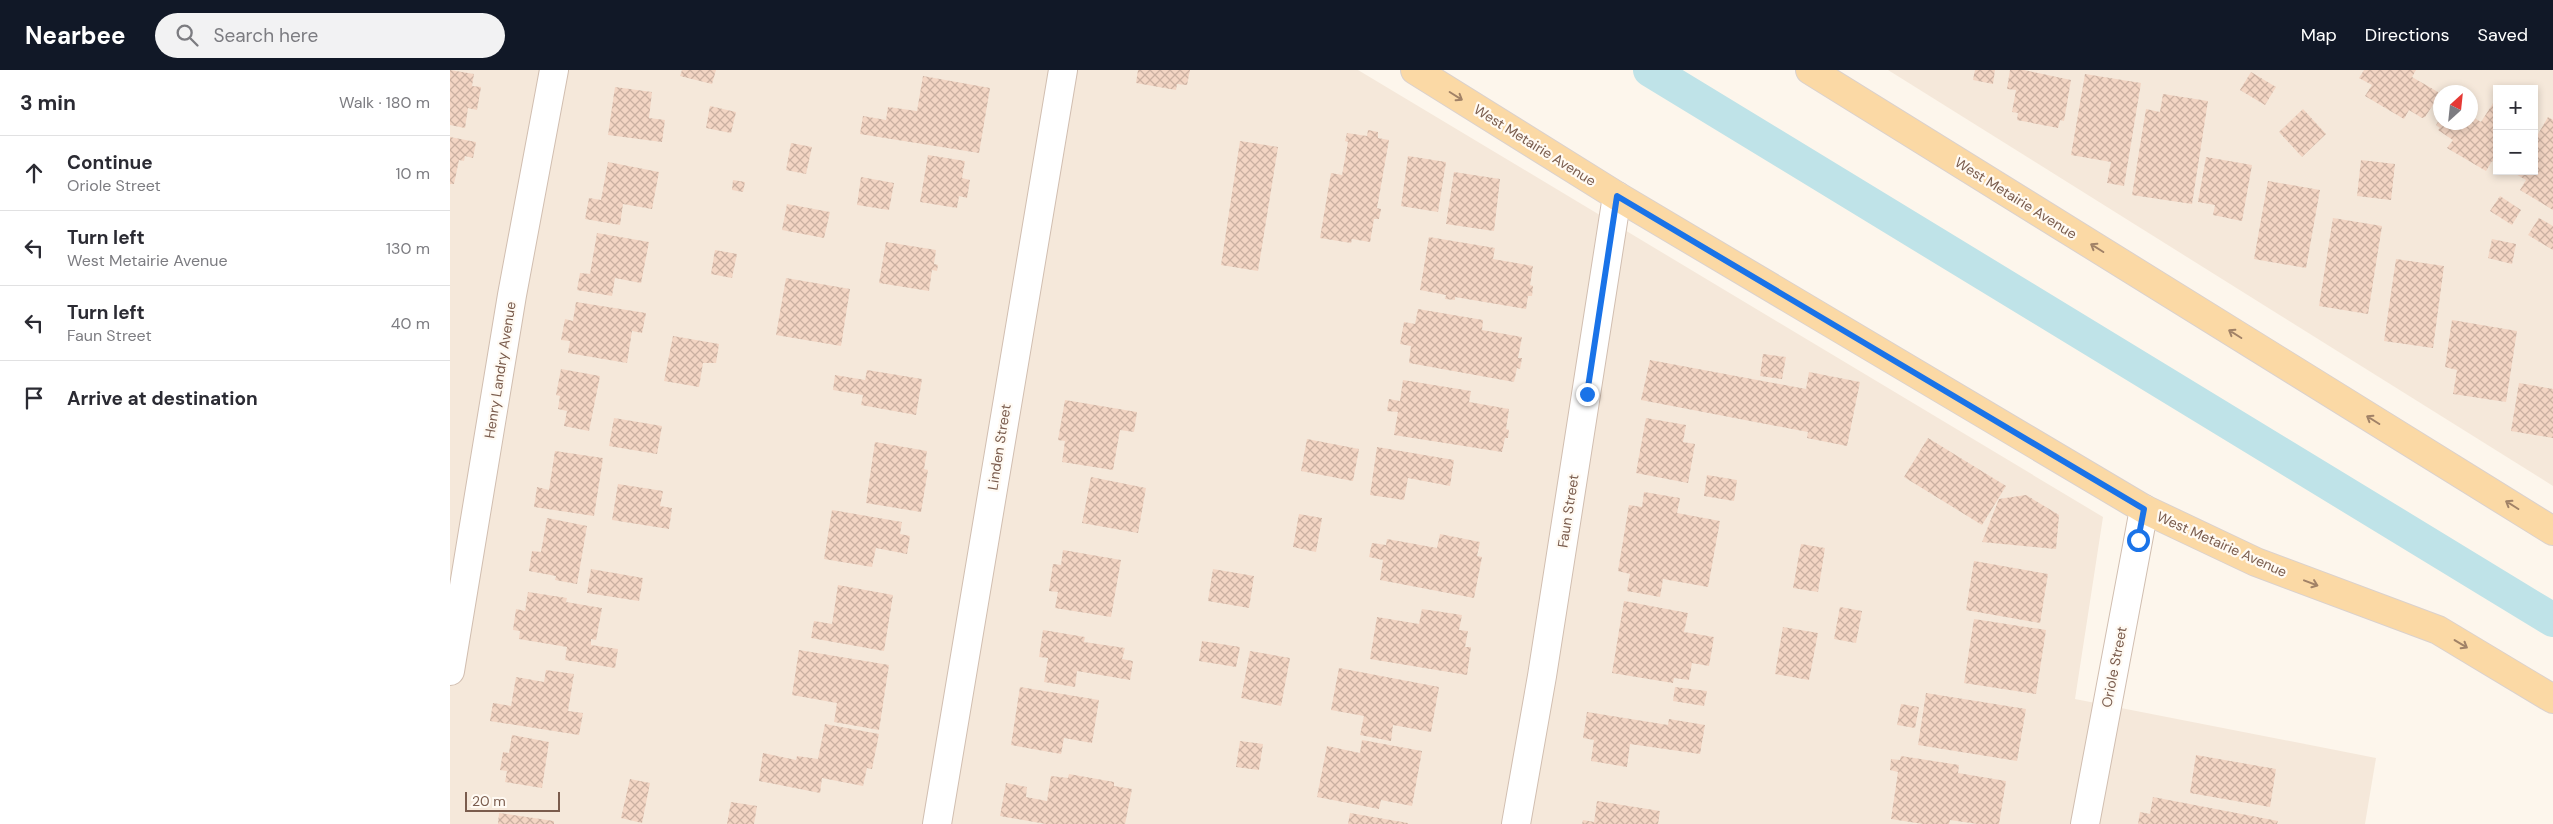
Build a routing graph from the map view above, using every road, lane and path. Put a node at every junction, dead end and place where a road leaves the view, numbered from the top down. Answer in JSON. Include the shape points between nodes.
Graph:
{"nodes":[{"id":1,"x":554,"y":70,"type":"edge"},
{"id":2,"x":1063,"y":70,"type":"edge"},
{"id":3,"x":1415,"y":70,"type":"edge"},
{"id":4,"x":1810,"y":70,"type":"edge"},
{"id":5,"x":1617,"y":196,"type":"junction"},
{"id":6,"x":2144,"y":509,"type":"junction"},
{"id":7,"x":2553,"y":531,"type":"edge"},
{"id":8,"x":450,"y":671,"type":"edge"},
{"id":9,"x":2553,"y":699,"type":"edge"},
{"id":10,"x":936,"y":824,"type":"edge"},
{"id":11,"x":1516,"y":824,"type":"edge"},
{"id":12,"x":2085,"y":824,"type":"edge"}],
"edges":[{"from":1,"to":8,"type":"street","name":"Henry Landry Avenue","via":[[512,295]]},
{"from":2,"to":10,"type":"street","name":"Linden Street"},
{"from":3,"to":5,"type":"main road","name":"West Metairie Avenue","one_way":true},
{"from":7,"to":4,"type":"main road","name":"West Metairie Avenue","one_way":true},
{"from":5,"to":6,"type":"main road","name":"West Metairie Avenue"},
{"from":5,"to":11,"type":"street","name":"Faun Street","via":[[1544,666]]},
{"from":6,"to":9,"type":"main road","name":"West Metairie Avenue","one_way":true,"via":[[2256,562],[2438,630]]},
{"from":6,"to":12,"type":"street","name":"Oriole Street"}]}
